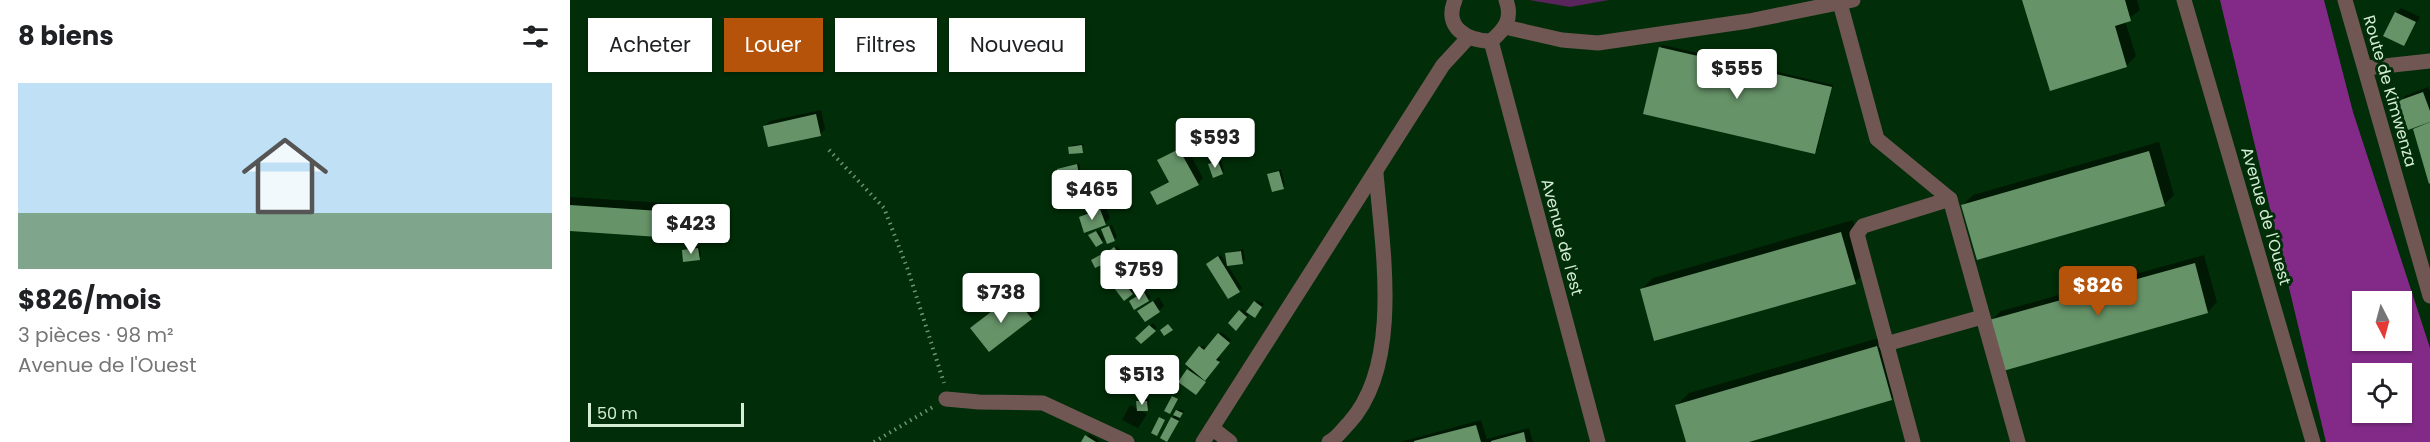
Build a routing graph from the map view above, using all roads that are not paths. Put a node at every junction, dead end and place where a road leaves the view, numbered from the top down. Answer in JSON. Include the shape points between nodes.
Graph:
{"nodes":[{"id":1,"x":1455,"y":0,"type":"edge"},
{"id":2,"x":1506,"y":0,"type":"edge"},
{"id":3,"x":2184,"y":0,"type":"edge"},
{"id":4,"x":2345,"y":0,"type":"edge"},
{"id":5,"x":1846,"y":1,"type":"edge"},
{"id":6,"x":1505,"y":27,"type":"junction"},
{"id":7,"x":1468,"y":38,"type":"junction"},
{"id":8,"x":1491,"y":41,"type":"junction"},
{"id":9,"x":2430,"y":60,"type":"edge"},
{"id":10,"x":2366,"y":68,"type":"junction"},
{"id":11,"x":1376,"y":172,"type":"junction"},
{"id":12,"x":1950,"y":199,"type":"junction"},
{"id":13,"x":2430,"y":296,"type":"edge"},
{"id":14,"x":1982,"y":317,"type":"junction"},
{"id":15,"x":1886,"y":344,"type":"junction"},
{"id":16,"x":946,"y":399,"type":"road end"},
{"id":17,"x":1212,"y":428,"type":"junction"},
{"id":18,"x":1127,"y":442,"type":"edge"},
{"id":19,"x":1203,"y":442,"type":"edge"},
{"id":20,"x":1230,"y":442,"type":"edge"},
{"id":21,"x":1329,"y":442,"type":"edge"},
{"id":22,"x":1598,"y":442,"type":"edge"},
{"id":23,"x":1913,"y":442,"type":"edge"},
{"id":24,"x":2018,"y":442,"type":"edge"},
{"id":25,"x":2313,"y":442,"type":"edge"}],
"edges":[{"from":1,"to":7,"type":"street","via":[[1454,23]]},
{"from":2,"to":6,"type":"street","via":[[1509,9]]},
{"from":3,"to":25,"type":"street","name":"Avenue de l'Ouest"},
{"from":4,"to":10,"type":"street","name":"Route de Kimwenza"},
{"from":5,"to":6,"type":"street","via":[[1749,21],[1598,43],[1562,40]]},
{"from":5,"to":12,"type":"street","via":[[1877,139]]},
{"from":6,"to":8,"type":"street"},
{"from":7,"to":8,"type":"street"},
{"from":7,"to":11,"type":"street","via":[[1443,65]]},
{"from":8,"to":22,"type":"street","name":"Avenue de l'est"},
{"from":9,"to":10,"type":"street"},
{"from":10,"to":13,"type":"street","name":"Route de Kimwenza"},
{"from":11,"to":17,"type":"street"},
{"from":11,"to":21,"type":"street","via":[[1384,309],[1382,343],[1374,377],[1358,413]]},
{"from":12,"to":14,"type":"street"},
{"from":12,"to":15,"type":"street","via":[[1859,229],[1857,241]]},
{"from":14,"to":15,"type":"street"},
{"from":14,"to":24,"type":"street"},
{"from":15,"to":23,"type":"street"},
{"from":16,"to":18,"type":"street","via":[[1043,403]]},
{"from":17,"to":19,"type":"street"},
{"from":17,"to":20,"type":"street"}]}
